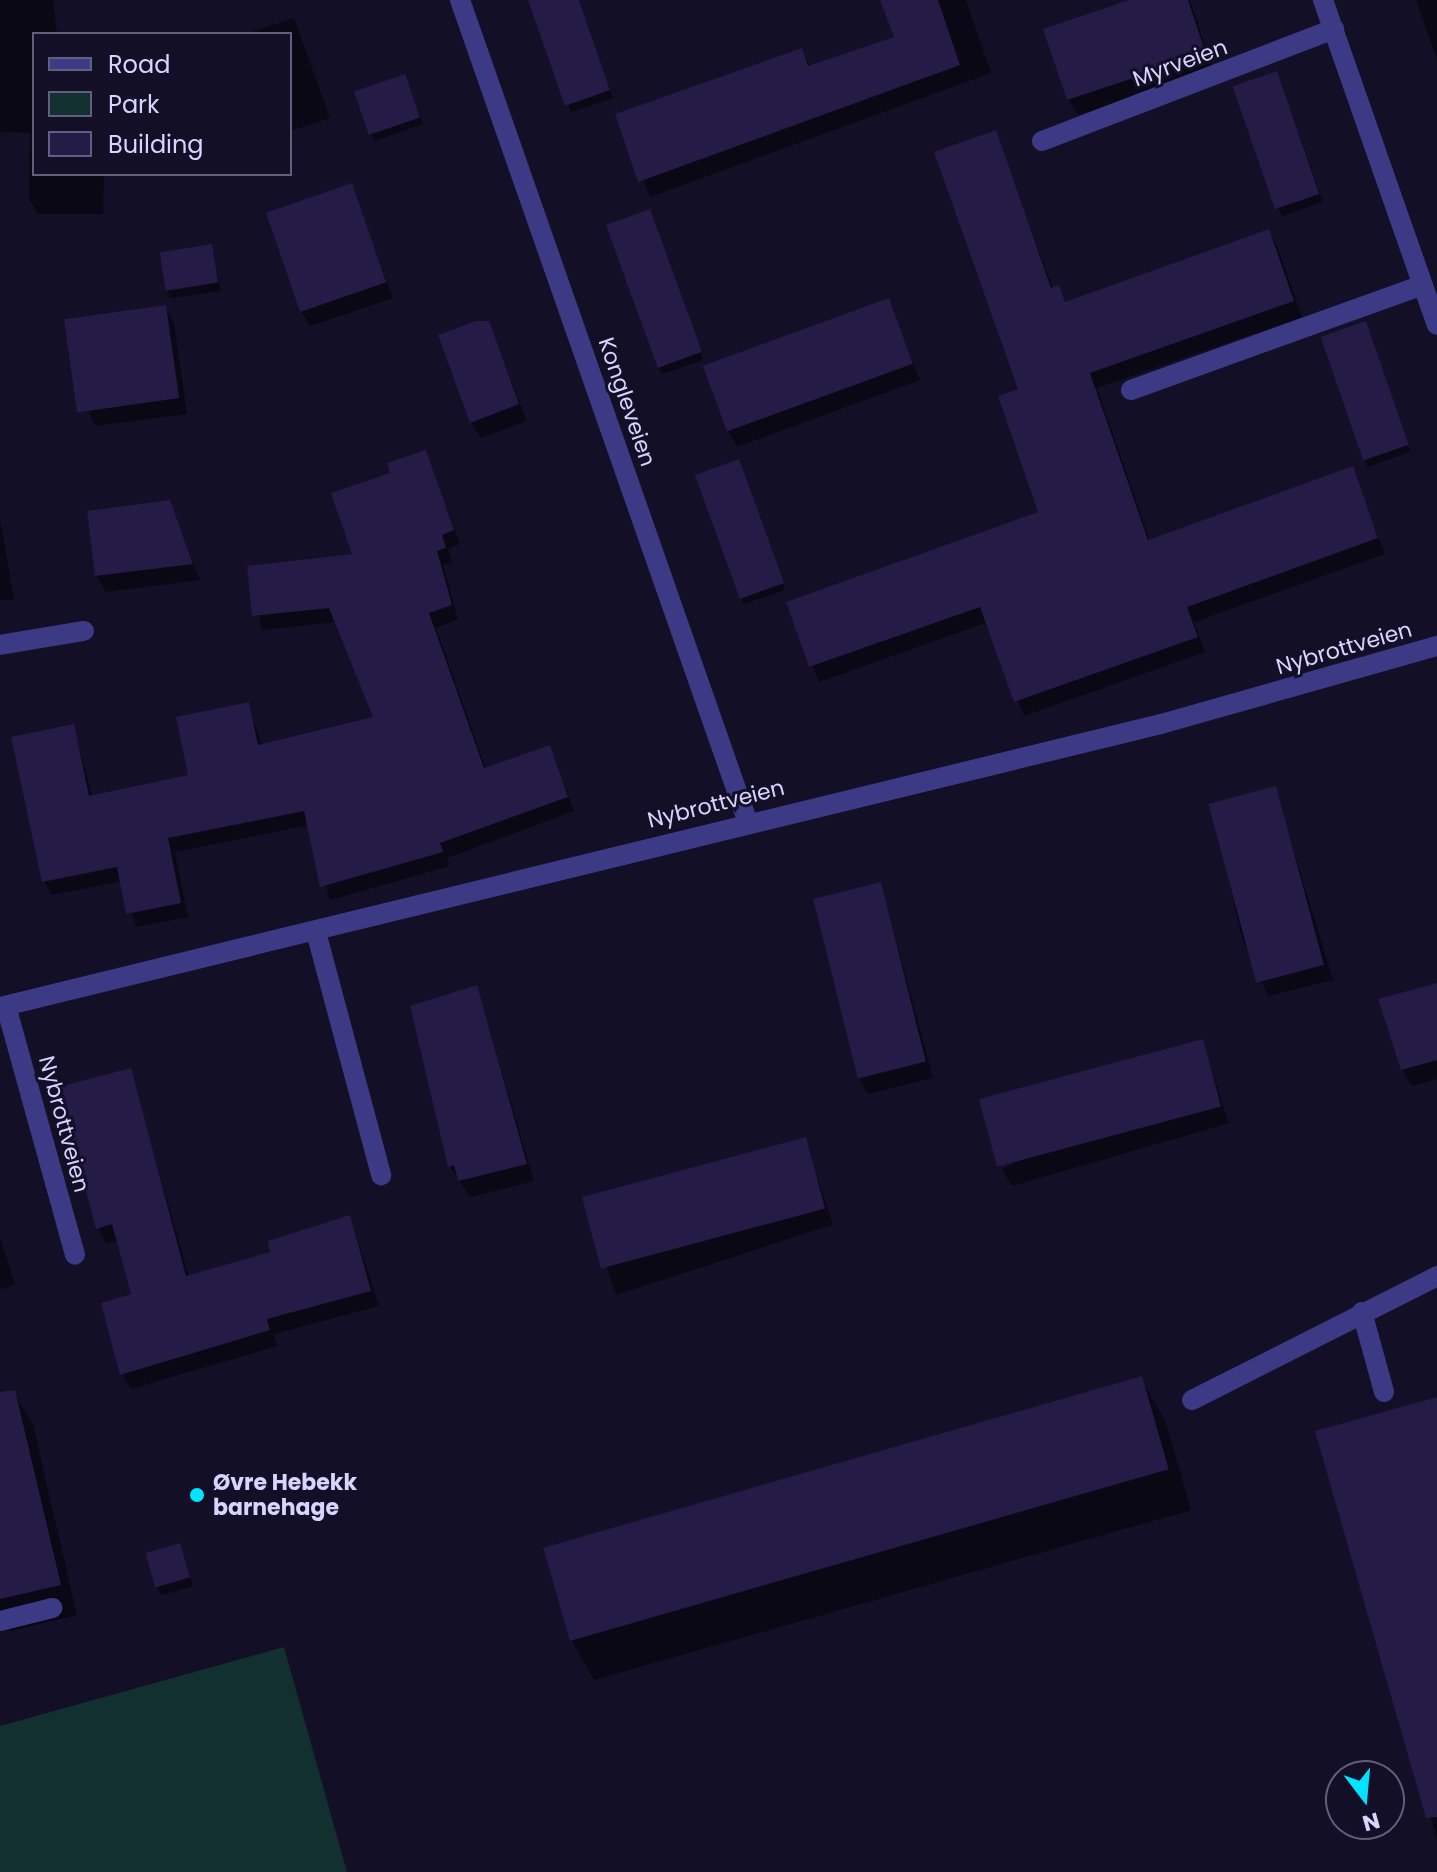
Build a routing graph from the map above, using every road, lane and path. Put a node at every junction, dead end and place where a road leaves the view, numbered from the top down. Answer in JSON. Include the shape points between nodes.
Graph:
{"nodes":[{"id":1,"x":460,"y":0,"type":"edge"},
{"id":2,"x":1323,"y":0,"type":"edge"},
{"id":3,"x":1334,"y":29,"type":"junction"},
{"id":4,"x":1042,"y":141,"type":"dead end"},
{"id":5,"x":1423,"y":285,"type":"junction"},
{"id":6,"x":1437,"y":325,"type":"edge"},
{"id":7,"x":1131,"y":390,"type":"dead end"},
{"id":8,"x":84,"y":631,"type":"dead end"},
{"id":9,"x":0,"y":645,"type":"edge"},
{"id":10,"x":1437,"y":646,"type":"edge"},
{"id":11,"x":747,"y":820,"type":"junction"},
{"id":12,"x":316,"y":932,"type":"junction"},
{"id":13,"x":3,"y":1006,"type":"edge"},
{"id":14,"x":381,"y":1175,"type":"dead end"},
{"id":15,"x":75,"y":1255,"type":"dead end"},
{"id":16,"x":1437,"y":1276,"type":"edge"},
{"id":17,"x":1362,"y":1312,"type":"junction"},
{"id":18,"x":1384,"y":1392,"type":"dead end"},
{"id":19,"x":1192,"y":1400,"type":"dead end"},
{"id":20,"x":52,"y":1608,"type":"dead end"},
{"id":21,"x":0,"y":1621,"type":"edge"}],
"edges":[{"from":1,"to":11,"type":"street","name":"Kongleveien"},
{"from":2,"to":3,"type":"street"},
{"from":3,"to":4,"type":"street","name":"Myrveien"},
{"from":3,"to":5,"type":"street"},
{"from":5,"to":6,"type":"street"},
{"from":5,"to":7,"type":"street"},
{"from":8,"to":9,"type":"street"},
{"from":10,"to":11,"type":"street","name":"Nybrottveien","via":[[1161,724]]},
{"from":11,"to":12,"type":"street","name":"Nybrottveien"},
{"from":12,"to":13,"type":"street","name":"Nybrottveien"},
{"from":12,"to":14,"type":"street"},
{"from":13,"to":15,"type":"street","name":"Nybrottveien"},
{"from":16,"to":17,"type":"street"},
{"from":17,"to":18,"type":"street"},
{"from":17,"to":19,"type":"street"},
{"from":20,"to":21,"type":"street"}]}
